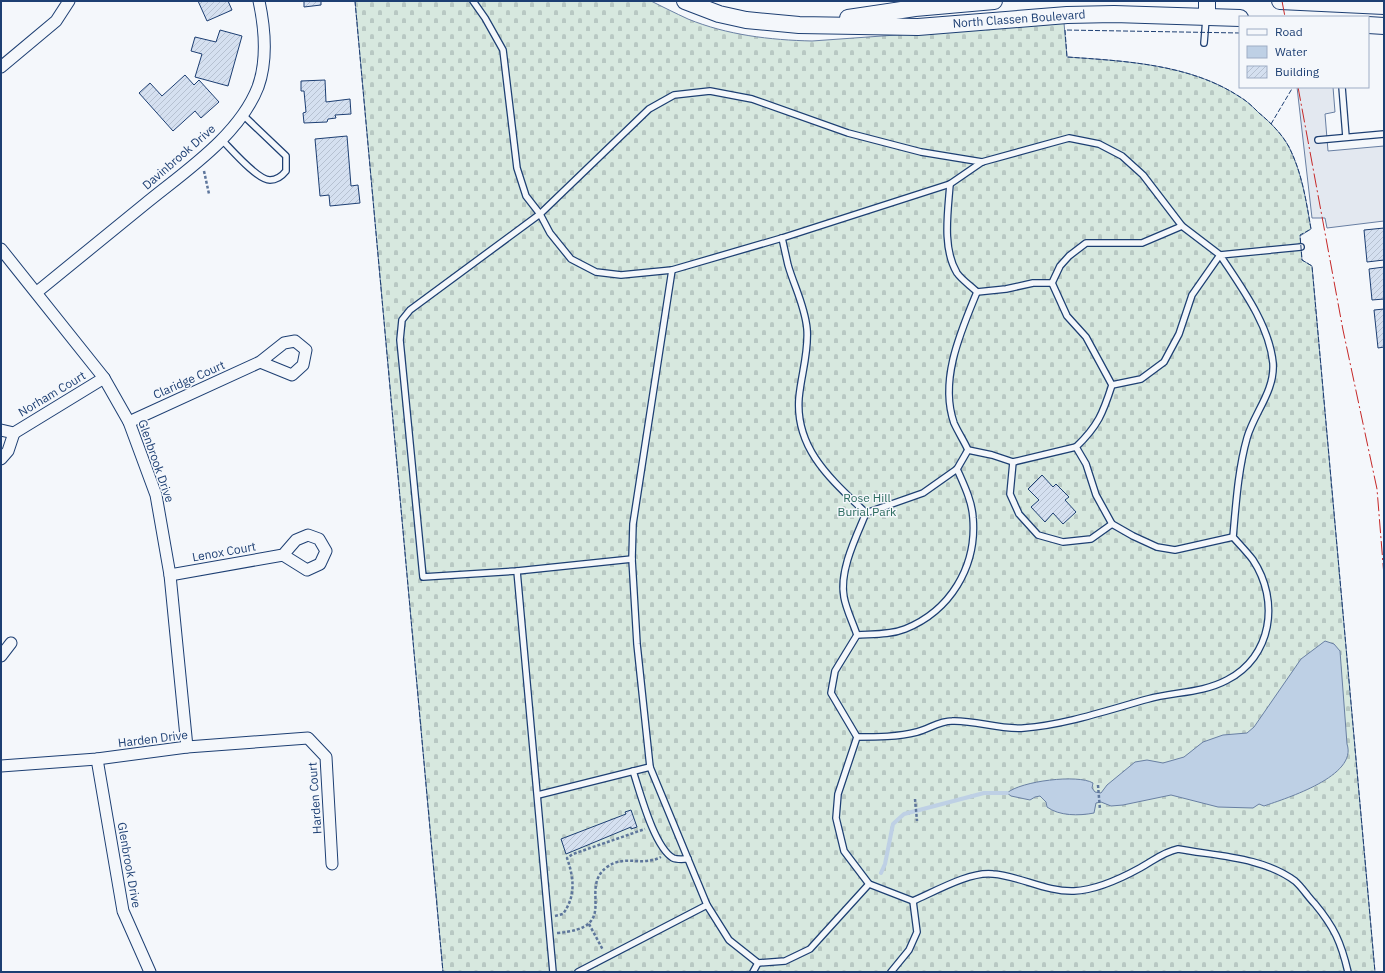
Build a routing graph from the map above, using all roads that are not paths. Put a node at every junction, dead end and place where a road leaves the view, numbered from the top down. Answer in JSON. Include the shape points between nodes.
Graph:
{"nodes":[{"id":1,"x":69,"y":1,"type":"edge"},
{"id":2,"x":259,"y":1,"type":"edge"},
{"id":3,"x":473,"y":1,"type":"edge"},
{"id":4,"x":685,"y":1,"type":"edge"},
{"id":5,"x":994,"y":1,"type":"edge"},
{"id":6,"x":1280,"y":1,"type":"edge"},
{"id":7,"x":1384,"y":6,"type":"edge"},
{"id":8,"x":1207,"y":9,"type":"edge"},
{"id":9,"x":1239,"y":18,"type":"edge"},
{"id":10,"x":1369,"y":25,"type":"edge"},
{"id":11,"x":799,"y":26,"type":"junction"},
{"id":12,"x":1384,"y":26,"type":"edge"},
{"id":13,"x":1204,"y":43,"type":"dead end"},
{"id":14,"x":1,"y":67,"type":"edge"},
{"id":15,"x":1342,"y":88,"type":"edge"},
{"id":16,"x":243,"y":115,"type":"junction"},
{"id":17,"x":1384,"y":134,"type":"edge"},
{"id":18,"x":1346,"y":137,"type":"junction"},
{"id":19,"x":221,"y":139,"type":"junction"},
{"id":20,"x":1318,"y":140,"type":"dead end"},
{"id":21,"x":982,"y":162,"type":"junction"},
{"id":22,"x":950,"y":184,"type":"junction"},
{"id":23,"x":540,"y":214,"type":"junction"},
{"id":24,"x":1182,"y":226,"type":"junction"},
{"id":25,"x":782,"y":238,"type":"junction"},
{"id":26,"x":1301,"y":248,"type":"dead end"},
{"id":27,"x":1,"y":249,"type":"edge"},
{"id":28,"x":1220,"y":255,"type":"junction"},
{"id":29,"x":672,"y":270,"type":"junction"},
{"id":30,"x":1052,"y":283,"type":"junction"},
{"id":31,"x":37,"y":292,"type":"junction"},
{"id":32,"x":977,"y":292,"type":"junction"},
{"id":33,"x":260,"y":362,"type":"dead end"},
{"id":34,"x":104,"y":378,"type":"junction"},
{"id":35,"x":1112,"y":385,"type":"junction"},
{"id":36,"x":129,"y":422,"type":"junction"},
{"id":37,"x":1,"y":430,"type":"edge"},
{"id":38,"x":14,"y":433,"type":"junction"},
{"id":39,"x":1076,"y":447,"type":"junction"},
{"id":40,"x":968,"y":450,"type":"junction"},
{"id":41,"x":1,"y":459,"type":"edge"},
{"id":42,"x":1012,"y":462,"type":"junction"},
{"id":43,"x":957,"y":469,"type":"junction"},
{"id":44,"x":866,"y":513,"type":"junction"},
{"id":45,"x":1112,"y":524,"type":"junction"},
{"id":46,"x":1233,"y":537,"type":"junction"},
{"id":47,"x":283,"y":555,"type":"dead end"},
{"id":48,"x":632,"y":559,"type":"junction"},
{"id":49,"x":517,"y":571,"type":"junction"},
{"id":50,"x":170,"y":575,"type":"junction"},
{"id":51,"x":857,"y":635,"type":"junction"},
{"id":52,"x":11,"y":643,"type":"dead end"},
{"id":53,"x":1,"y":656,"type":"edge"},
{"id":54,"x":857,"y":737,"type":"junction"},
{"id":55,"x":308,"y":738,"type":"joint"},
{"id":56,"x":187,"y":747,"type":"junction"},
{"id":57,"x":97,"y":759,"type":"junction"},
{"id":58,"x":1,"y":766,"type":"edge"},
{"id":59,"x":650,"y":767,"type":"junction"},
{"id":60,"x":634,"y":771,"type":"junction"},
{"id":61,"x":538,"y":795,"type":"junction"},
{"id":62,"x":688,"y":859,"type":"junction"},
{"id":63,"x":332,"y":864,"type":"dead end"},
{"id":64,"x":869,"y":884,"type":"junction"},
{"id":65,"x":913,"y":901,"type":"junction"},
{"id":66,"x":707,"y":905,"type":"junction"},
{"id":67,"x":758,"y":964,"type":"junction"},
{"id":68,"x":150,"y":972,"type":"edge"},
{"id":69,"x":553,"y":972,"type":"edge"},
{"id":70,"x":578,"y":972,"type":"edge"},
{"id":71,"x":753,"y":972,"type":"edge"},
{"id":72,"x":891,"y":972,"type":"edge"},
{"id":73,"x":1348,"y":972,"type":"edge"}],
"edges":[{"from":1,"to":14,"type":"street","via":[[56,21]]},
{"from":2,"to":16,"type":"street","name":"Davinbrook Drive","via":[[264,25],[265,57],[258,87]]},
{"from":3,"to":23,"type":"lane","via":[[503,50],[517,168],[526,196]]},
{"from":4,"to":11,"type":"main road","name":"North Classen Boulevard","via":[[719,14],[746,20]]},
{"from":5,"to":11,"type":"main road","name":"North Classen Boulevard","via":[[916,8]]},
{"from":6,"to":7,"type":"main road"},
{"from":8,"to":9,"type":"main road","name":"North Classen Boulevard"},
{"from":8,"to":11,"type":"main road","name":"North Classen Boulevard","via":[[1067,15],[918,27]]},
{"from":8,"to":13,"type":"lane"},
{"from":10,"to":12,"type":"main road"},
{"from":15,"to":18,"type":"lane"},
{"from":16,"to":19,"type":"street","name":"Davinbrook Drive"},
{"from":16,"to":19,"type":"lane","via":[[286,156],[286,171],[280,177],[269,180],[258,175]]},
{"from":17,"to":18,"type":"lane"},
{"from":18,"to":20,"type":"lane"},
{"from":19,"to":31,"type":"street","name":"Davinbrook Drive"},
{"from":21,"to":22,"type":"lane"},
{"from":21,"to":23,"type":"lane","via":[[914,150],[848,133],[752,99],[710,90],[674,95],[649,109]]},
{"from":21,"to":24,"type":"lane","via":[[1069,138],[1099,144],[1122,156],[1143,175]]},
{"from":22,"to":25,"type":"lane"},
{"from":22,"to":32,"type":"lane","via":[[947,222],[950,252],[957,273]]},
{"from":23,"to":29,"type":"lane","via":[[550,233],[571,259],[596,272],[620,275]]},
{"from":23,"to":49,"type":"lane","via":[[410,310],[402,320],[400,340],[423,577]]},
{"from":24,"to":28,"type":"lane"},
{"from":24,"to":30,"type":"lane","via":[[1142,243],[1086,243],[1060,266]]},
{"from":25,"to":29,"type":"lane"},
{"from":25,"to":44,"type":"lane","via":[[788,265],[805,313],[807,330],[799,398],[800,426],[809,448],[825,474]]},
{"from":26,"to":28,"type":"lane"},
{"from":27,"to":31,"type":"street","name":"Glenbrook Drive"},
{"from":28,"to":35,"type":"lane","via":[[1192,295],[1179,334],[1164,362],[1142,379]]},
{"from":28,"to":46,"type":"lane","via":[[1261,323],[1273,363],[1271,381],[1247,436],[1239,476]]},
{"from":29,"to":48,"type":"lane","via":[[633,524]]},
{"from":30,"to":32,"type":"lane","via":[[1033,283],[1006,290]]},
{"from":30,"to":35,"type":"lane","via":[[1067,316],[1086,337]]},
{"from":31,"to":34,"type":"street","name":"Glenbrook Drive"},
{"from":32,"to":40,"type":"lane","via":[[958,339],[952,365],[949,398],[954,422]]},
{"from":33,"to":36,"type":"street","name":"Claridge Court"},
{"from":34,"to":36,"type":"street","name":"Glenbrook Drive"},
{"from":34,"to":38,"type":"street","name":"Norham Court"},
{"from":35,"to":39,"type":"lane","via":[[1103,414]]},
{"from":36,"to":50,"type":"street","name":"Glenbrook Drive","via":[[156,495]]},
{"from":37,"to":38,"type":"street","name":"Norham Court"},
{"from":38,"to":41,"type":"street","name":"Norham Court","via":[[8,451]]},
{"from":39,"to":42,"type":"lane"},
{"from":39,"to":45,"type":"lane","via":[[1086,464],[1096,495]]},
{"from":40,"to":42,"type":"lane"},
{"from":40,"to":43,"type":"lane"},
{"from":42,"to":45,"type":"lane","via":[[1010,494],[1019,514],[1038,535],[1063,542],[1091,539]]},
{"from":43,"to":44,"type":"lane","via":[[923,493]]},
{"from":43,"to":51,"type":"lane","via":[[970,499],[973,518],[973,542],[961,582],[945,604],[924,619],[904,629],[888,633]]},
{"from":44,"to":51,"type":"lane","via":[[843,580],[844,597]]},
{"from":45,"to":46,"type":"lane","via":[[1157,547],[1175,550]]},
{"from":46,"to":54,"type":"lane","via":[[1253,561],[1262,577],[1269,601],[1268,627],[1262,646],[1246,667],[1227,681],[1202,689],[1166,694],[1080,718],[1024,728],[951,721],[918,732]]},
{"from":47,"to":50,"type":"street","name":"Lenox Court"},
{"from":48,"to":49,"type":"lane"},
{"from":48,"to":59,"type":"lane","via":[[637,644]]},
{"from":49,"to":61,"type":"lane"},
{"from":50,"to":56,"type":"street","name":"Glenbrook Drive"},
{"from":51,"to":54,"type":"lane","via":[[836,671],[832,693]]},
{"from":52,"to":53,"type":"street"},
{"from":54,"to":64,"type":"lane","via":[[838,794],[836,818],[844,850]]},
{"from":55,"to":56,"type":"street","name":"Harden Drive"},
{"from":55,"to":63,"type":"street","name":"Harden Court","via":[[326,757]]},
{"from":56,"to":57,"type":"street","name":"Harden Drive"},
{"from":57,"to":58,"type":"street","name":"Harden Drive"},
{"from":57,"to":68,"type":"street","name":"Glenbrook Drive","via":[[123,911]]},
{"from":59,"to":60,"type":"lane"},
{"from":59,"to":62,"type":"lane"},
{"from":60,"to":61,"type":"lane"},
{"from":60,"to":62,"type":"lane","via":[[652,827],[667,852],[674,859]]},
{"from":61,"to":69,"type":"lane"},
{"from":62,"to":66,"type":"lane"},
{"from":64,"to":65,"type":"lane"},
{"from":64,"to":67,"type":"lane","via":[[810,949],[785,961]]},
{"from":65,"to":72,"type":"lane","via":[[917,932],[909,950]]},
{"from":65,"to":73,"type":"lane","via":[[972,876],[993,873],[1051,888],[1074,891],[1105,885],[1166,852],[1178,849],[1258,863],[1296,882],[1331,924],[1344,954]]},
{"from":66,"to":67,"type":"lane","via":[[729,940]]},
{"from":66,"to":70,"type":"lane"},
{"from":67,"to":71,"type":"lane"}]}
